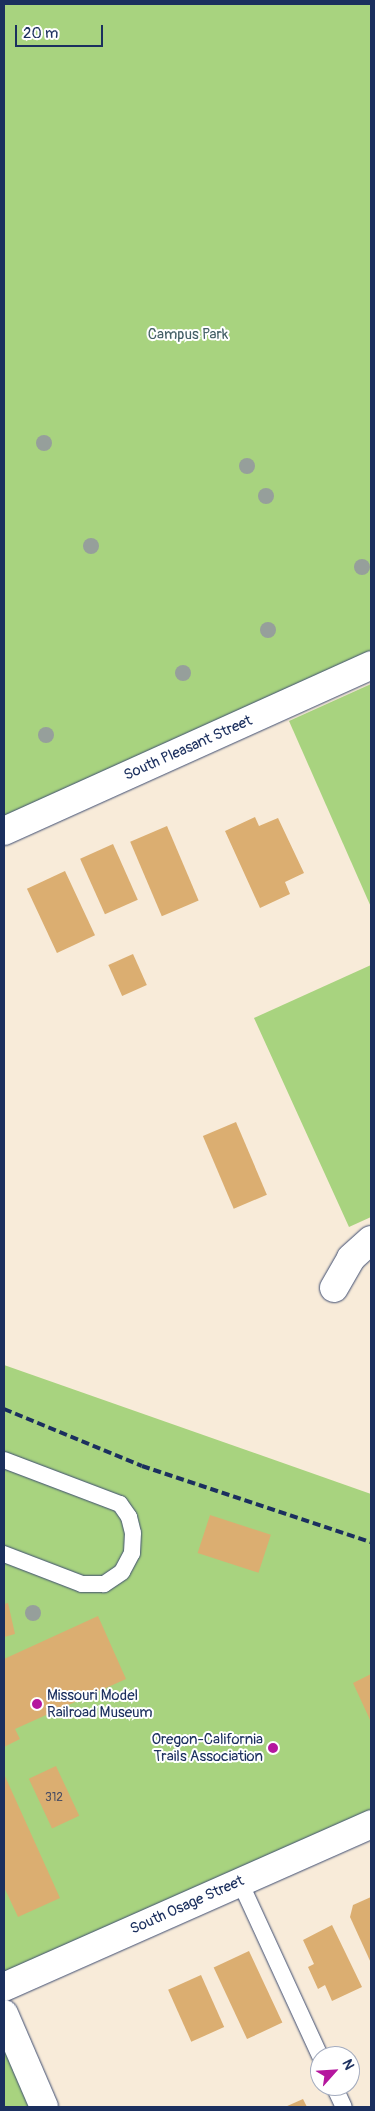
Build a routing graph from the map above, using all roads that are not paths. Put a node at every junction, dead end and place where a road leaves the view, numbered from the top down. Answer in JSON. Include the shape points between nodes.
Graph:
{"nodes":[{"id":1,"x":371,"y":665,"type":"edge"},
{"id":2,"x":4,"y":830,"type":"edge"},
{"id":3,"x":371,"y":1240,"type":"edge"},
{"id":4,"x":334,"y":1288,"type":"dead end"},
{"id":5,"x":4,"y":1460,"type":"edge"},
{"id":6,"x":4,"y":1554,"type":"edge"},
{"id":7,"x":371,"y":1824,"type":"edge"},
{"id":8,"x":240,"y":1882,"type":"junction"},
{"id":9,"x":4,"y":1987,"type":"edge"},
{"id":10,"x":4,"y":2014,"type":"edge"},
{"id":11,"x":315,"y":2046,"type":"edge"},
{"id":12,"x":44,"y":2107,"type":"edge"}],
"edges":[{"from":1,"to":2,"type":"street","name":"South Pleasant Street"},
{"from":3,"to":4,"type":"street","via":[[351,1258]]},
{"from":5,"to":6,"type":"lane","via":[[120,1504],[129,1517],[133,1533],[132,1553],[122,1572],[104,1584],[82,1584]]},
{"from":7,"to":8,"type":"street","name":"South Osage Street"},
{"from":8,"to":9,"type":"street","name":"South Osage Street"},
{"from":8,"to":11,"type":"lane"},
{"from":10,"to":12,"type":"street"}]}
